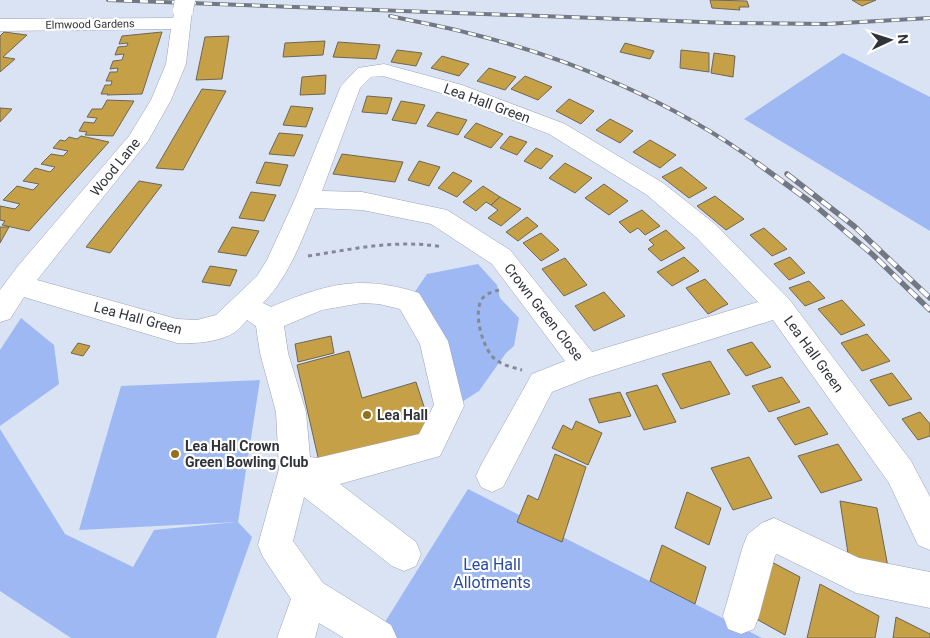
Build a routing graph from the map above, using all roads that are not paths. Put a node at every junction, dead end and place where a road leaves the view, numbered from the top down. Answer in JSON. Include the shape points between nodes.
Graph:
{"nodes":[{"id":1,"x":183,"y":11,"type":"edge"},
{"id":2,"x":0,"y":25,"type":"edge"},
{"id":3,"x":307,"y":199,"type":"junction"},
{"id":4,"x":15,"y":277,"type":"edge"},
{"id":5,"x":779,"y":307,"type":"junction"},
{"id":6,"x":0,"y":311,"type":"edge"},
{"id":7,"x":257,"y":313,"type":"junction"},
{"id":8,"x":586,"y":366,"type":"junction"},
{"id":9,"x":294,"y":469,"type":"junction"},
{"id":10,"x":492,"y":476,"type":"dead end"},
{"id":11,"x":930,"y":533,"type":"edge"},
{"id":12,"x":404,"y":554,"type":"dead end"},
{"id":13,"x":930,"y":590,"type":"edge"},
{"id":14,"x":310,"y":596,"type":"junction"},
{"id":15,"x":741,"y":616,"type":"dead end"},
{"id":16,"x":296,"y":638,"type":"edge"},
{"id":17,"x":378,"y":638,"type":"edge"}],
"edges":[{"from":1,"to":2,"type":"street","name":"Elmwood Gardens"},
{"from":1,"to":4,"type":"street","name":"Wood Lane","via":[[176,64],[161,100],[137,141]]},
{"from":3,"to":5,"type":"street","name":"Lea Hall Green","via":[[351,86],[365,72],[384,70],[455,90],[557,129],[655,189],[706,231]]},
{"from":3,"to":7,"type":"street","name":"Lea Hall Green","via":[[278,265],[266,283]]},
{"from":3,"to":8,"type":"street","name":"Crown Green Close","via":[[362,201],[438,216],[501,257]]},
{"from":4,"to":6,"type":"street","name":"Wood Lane"},
{"from":4,"to":7,"type":"street","name":"Lea Hall Green","via":[[177,331],[197,332]]},
{"from":5,"to":8,"type":"street","name":"Crown Green Close"},
{"from":5,"to":11,"type":"street","name":"Lea Hall Green","via":[[900,472]]},
{"from":7,"to":9,"type":"street","via":[[274,353],[291,412]]},
{"from":7,"to":9,"type":"street","via":[[339,295],[373,292],[409,301],[434,341],[449,406],[429,446],[317,474]]},
{"from":8,"to":10,"type":"street","name":"Crown Green Close","via":[[542,383]]},
{"from":9,"to":12,"type":"street"},
{"from":9,"to":14,"type":"street","via":[[275,545]]},
{"from":13,"to":15,"type":"street","via":[[856,575],[774,535],[760,546]]},
{"from":14,"to":16,"type":"street"},
{"from":14,"to":17,"type":"street"}]}
